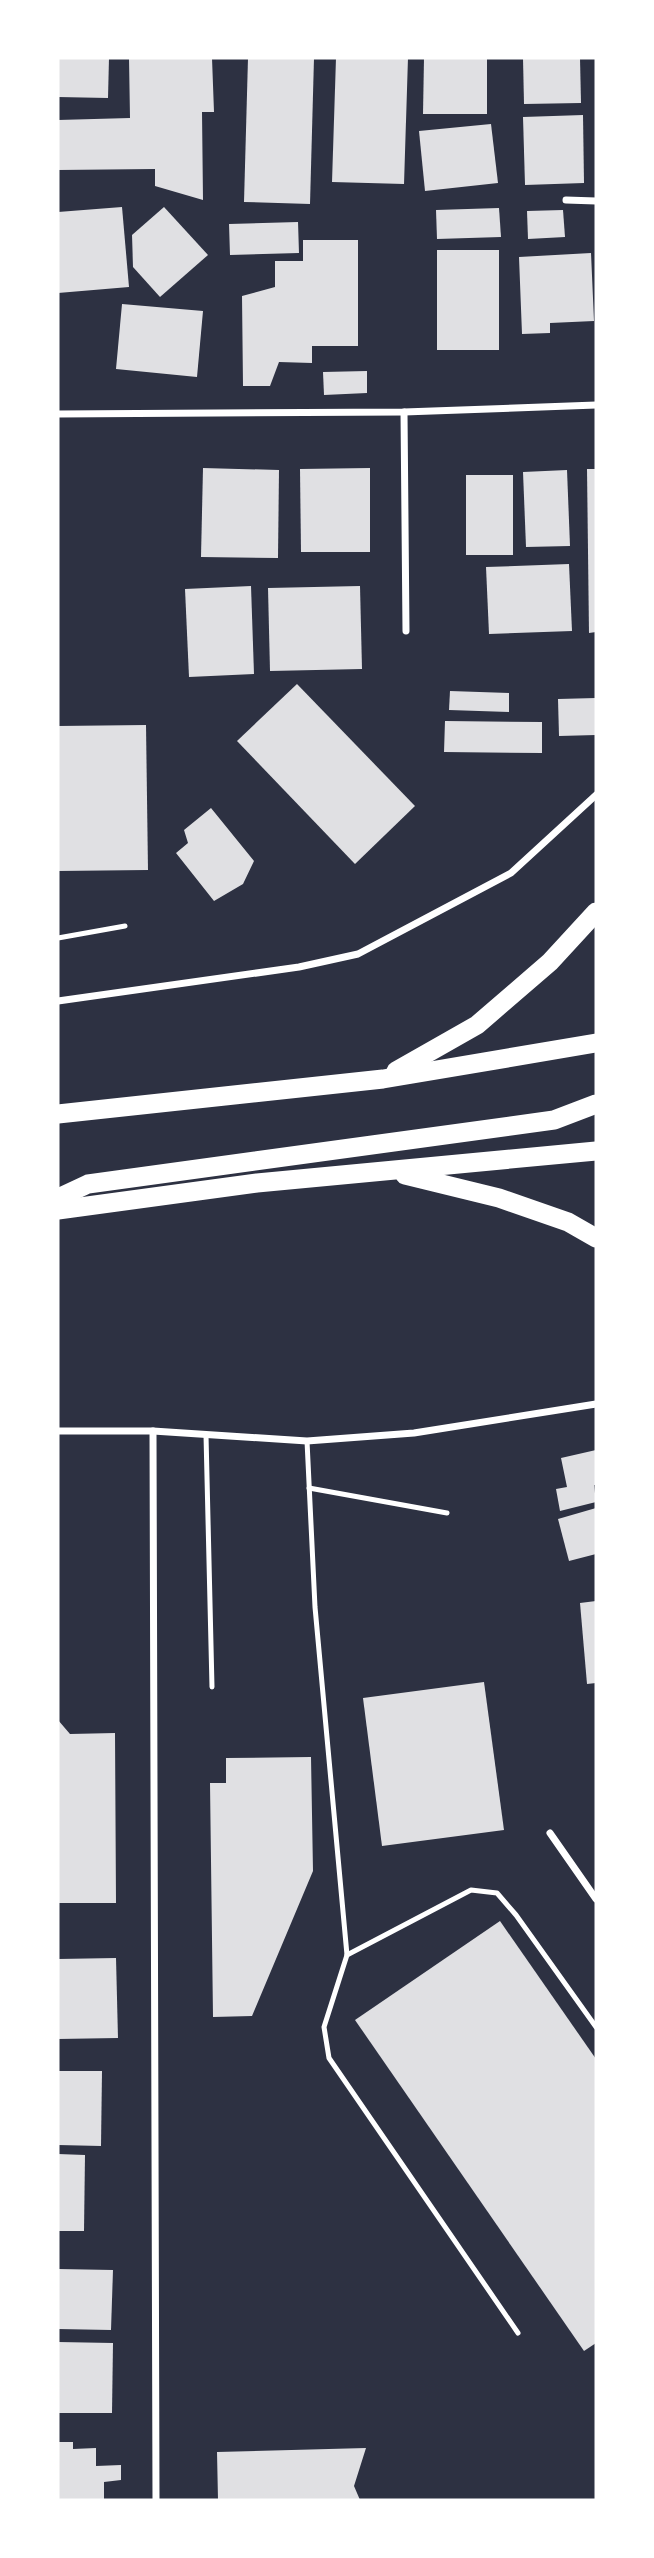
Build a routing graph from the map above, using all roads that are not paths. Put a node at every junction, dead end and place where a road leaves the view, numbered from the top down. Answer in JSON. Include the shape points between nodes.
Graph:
{"nodes":[{"id":1,"x":566,"y":200,"type":"dead end"},
{"id":2,"x":596,"y":201,"type":"edge"},
{"id":3,"x":596,"y":405,"type":"edge"},
{"id":4,"x":404,"y":412,"type":"junction"},
{"id":5,"x":58,"y":414,"type":"edge"},
{"id":6,"x":406,"y":631,"type":"dead end"},
{"id":7,"x":596,"y":795,"type":"edge"},
{"id":8,"x":596,"y":912,"type":"edge"},
{"id":9,"x":125,"y":926,"type":"dead end"},
{"id":10,"x":58,"y":938,"type":"edge"},
{"id":11,"x":58,"y":1001,"type":"edge"},
{"id":12,"x":596,"y":1043,"type":"edge"},
{"id":13,"x":383,"y":1079,"type":"junction"},
{"id":14,"x":596,"y":1104,"type":"edge"},
{"id":15,"x":58,"y":1114,"type":"edge"},
{"id":16,"x":596,"y":1151,"type":"edge"},
{"id":17,"x":257,"y":1183,"type":"junction"},
{"id":18,"x":58,"y":1198,"type":"edge"},
{"id":19,"x":58,"y":1210,"type":"edge"},
{"id":20,"x":596,"y":1238,"type":"edge"},
{"id":21,"x":596,"y":1404,"type":"edge"},
{"id":22,"x":58,"y":1431,"type":"edge"},
{"id":23,"x":153,"y":1431,"type":"junction"},
{"id":24,"x":206,"y":1435,"type":"junction"},
{"id":25,"x":307,"y":1441,"type":"junction"},
{"id":26,"x":309,"y":1488,"type":"junction"},
{"id":27,"x":447,"y":1513,"type":"dead end"},
{"id":28,"x":212,"y":1688,"type":"dead end"},
{"id":29,"x":550,"y":1833,"type":"dead end"},
{"id":30,"x":596,"y":1899,"type":"edge"},
{"id":31,"x":347,"y":1955,"type":"junction"},
{"id":32,"x":596,"y":2027,"type":"edge"},
{"id":33,"x":518,"y":2333,"type":"dead end"},
{"id":34,"x":156,"y":2500,"type":"edge"}],
"edges":[{"from":1,"to":2,"type":"street"},
{"from":3,"to":4,"type":"street"},
{"from":4,"to":5,"type":"street"},
{"from":4,"to":6,"type":"street"},
{"from":7,"to":11,"type":"street","via":[[512,873],[358,954],[299,967]]},
{"from":8,"to":13,"type":"highway","via":[[550,962],[477,1025]]},
{"from":9,"to":10,"type":"lane"},
{"from":12,"to":13,"type":"highway"},
{"from":13,"to":15,"type":"highway"},
{"from":14,"to":18,"type":"highway","via":[[554,1121],[88,1184]]},
{"from":16,"to":17,"type":"highway"},
{"from":17,"to":19,"type":"highway"},
{"from":17,"to":20,"type":"highway","via":[[410,1175],[499,1198],[568,1222]]},
{"from":21,"to":25,"type":"street","via":[[414,1433]]},
{"from":22,"to":23,"type":"street"},
{"from":23,"to":24,"type":"street"},
{"from":23,"to":34,"type":"street"},
{"from":24,"to":25,"type":"street"},
{"from":24,"to":28,"type":"lane"},
{"from":25,"to":26,"type":"lane"},
{"from":26,"to":27,"type":"lane"},
{"from":26,"to":31,"type":"lane","via":[[315,1607]]},
{"from":29,"to":30,"type":"street"},
{"from":31,"to":32,"type":"lane","via":[[471,1890],[498,1894]]},
{"from":31,"to":33,"type":"lane","via":[[324,2027],[329,2057]]}]}
